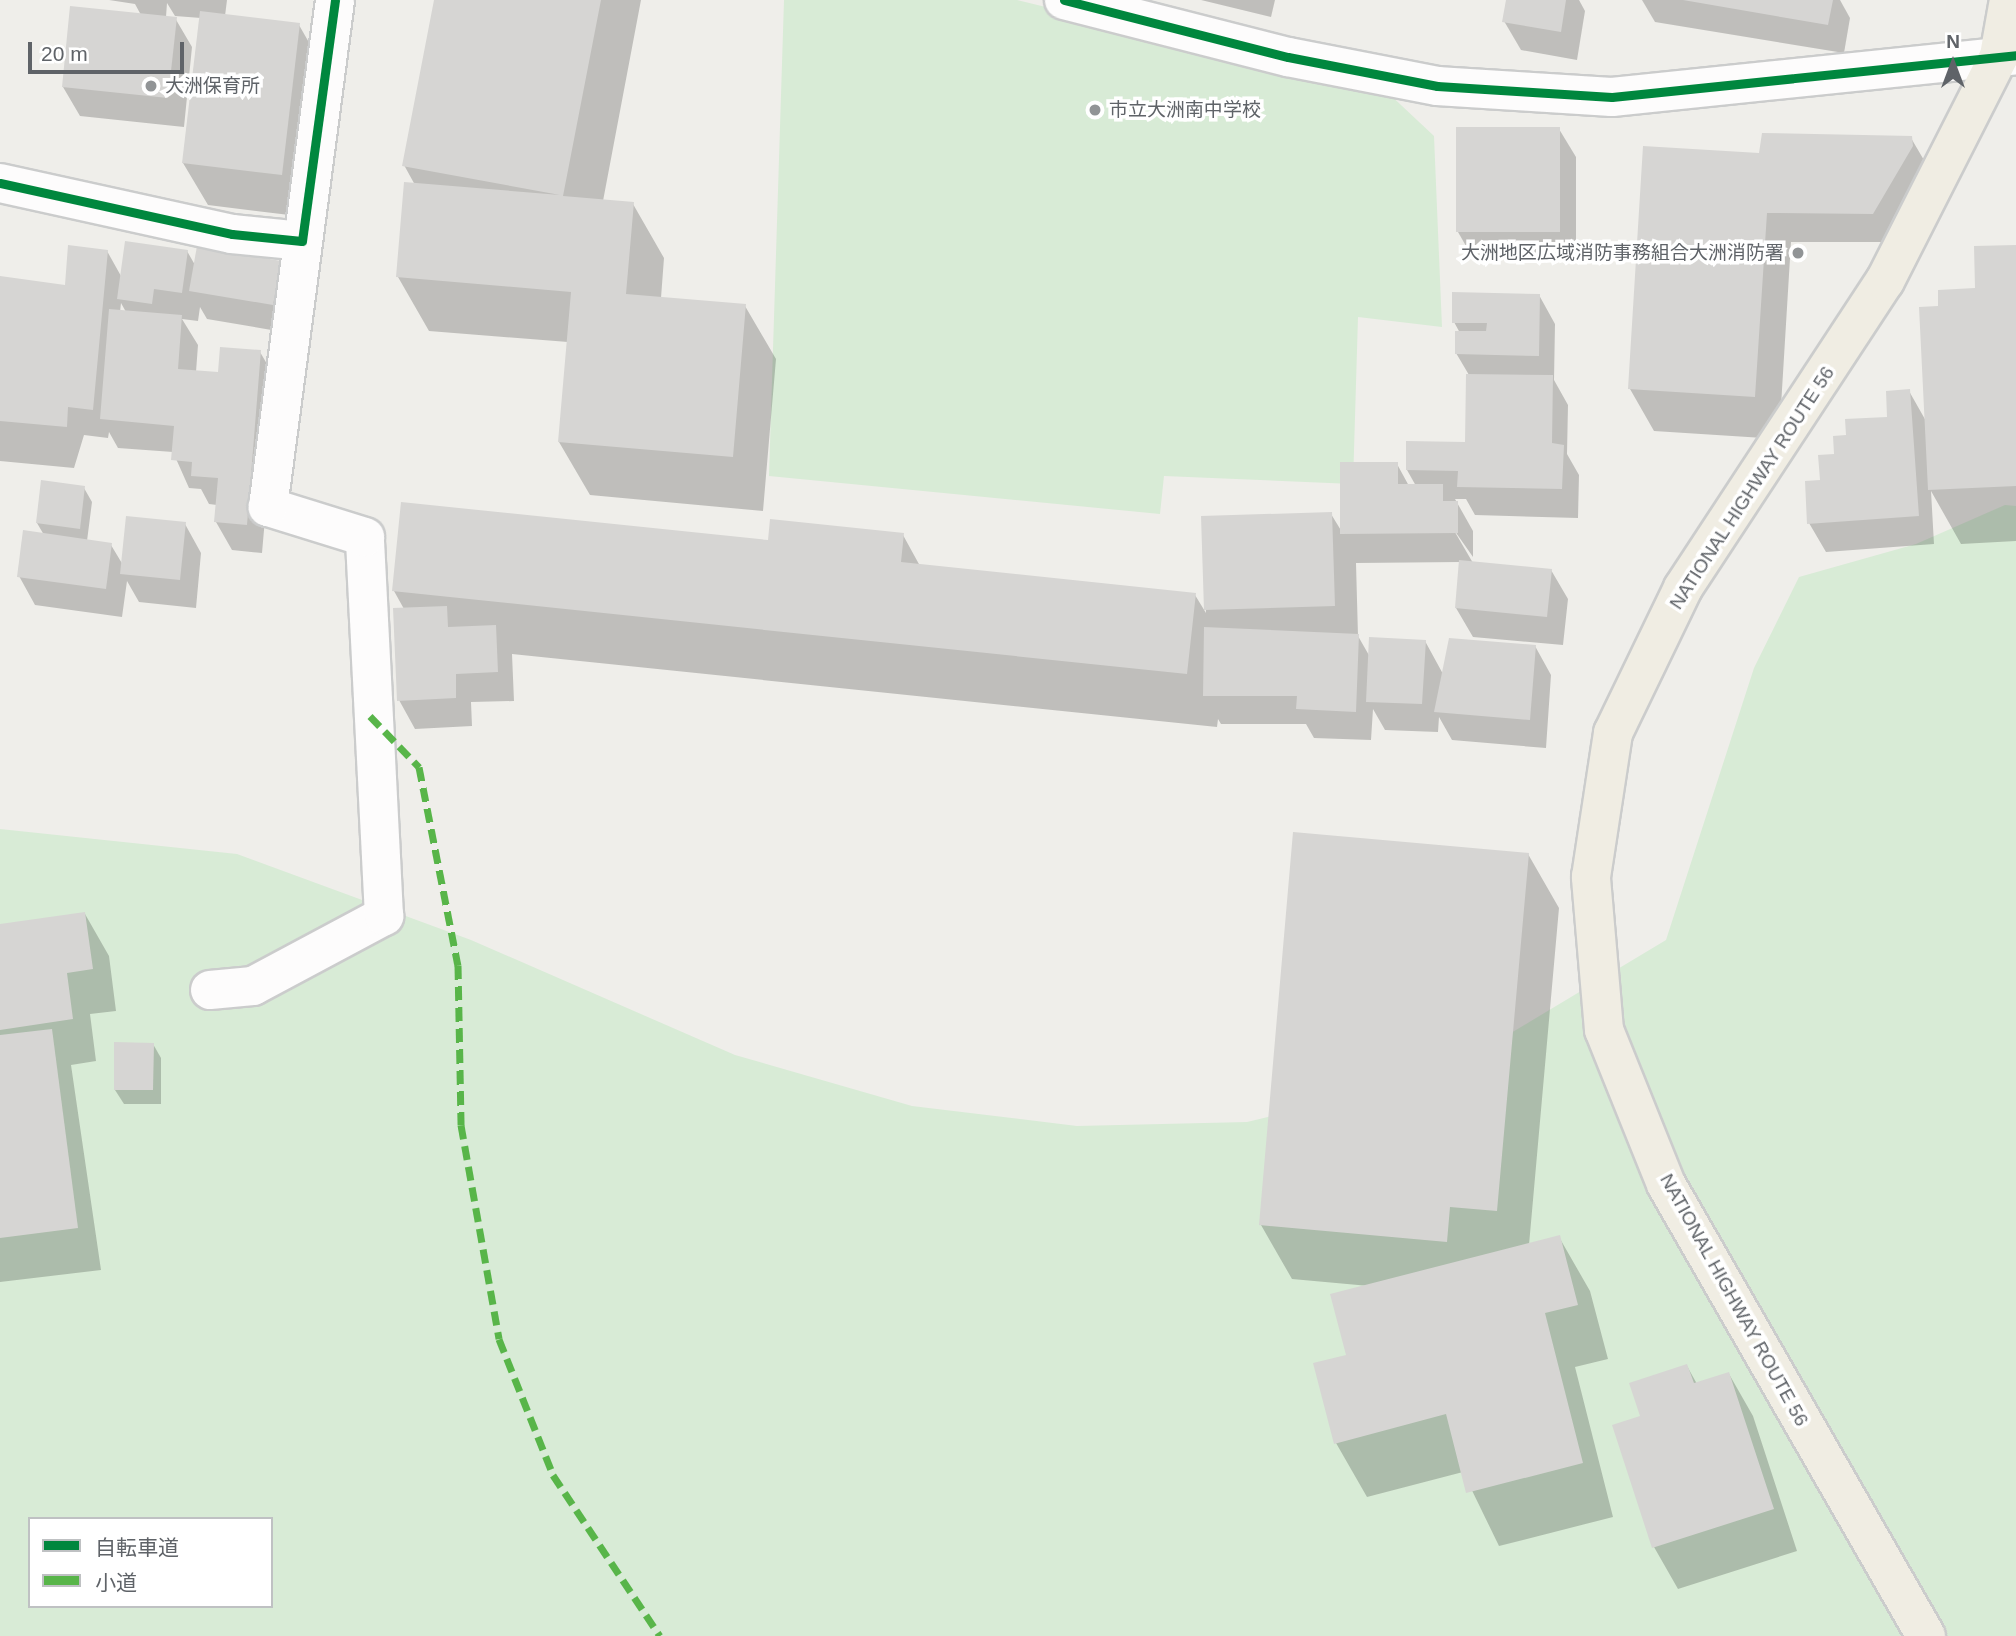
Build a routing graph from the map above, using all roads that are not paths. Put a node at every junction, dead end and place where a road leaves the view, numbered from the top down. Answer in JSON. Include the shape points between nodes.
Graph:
{"nodes":[{"id":1,"x":335,"y":0,"type":"edge"},
{"id":2,"x":1064,"y":0,"type":"edge"},
{"id":3,"x":2009,"y":0,"type":"edge"},
{"id":4,"x":2008,"y":55,"type":"edge"},
{"id":5,"x":0,"y":183,"type":"edge"},
{"id":6,"x":302,"y":241,"type":"junction"},
{"id":7,"x":210,"y":990,"type":"dead end"},
{"id":8,"x":1926,"y":1636,"type":"edge"}],
"edges":[{"from":1,"to":6,"type":"street"},
{"from":2,"to":4,"type":"street","via":[[1288,57],[1437,86],[1612,97]]},
{"from":3,"to":4,"type":"highway","name":"NATIONAL HIGHWAY ROUTE 56"},
{"from":4,"to":8,"type":"highway","name":"NATIONAL HIGHWAY ROUTE 56","via":[[1885,281],[1683,588],[1613,733],[1591,877],[1604,1030],[1666,1184]]},
{"from":5,"to":6,"type":"street","via":[[232,234]]},
{"from":6,"to":7,"type":"street","via":[[268,507],[365,537],[384,916],[253,986]]}]}
